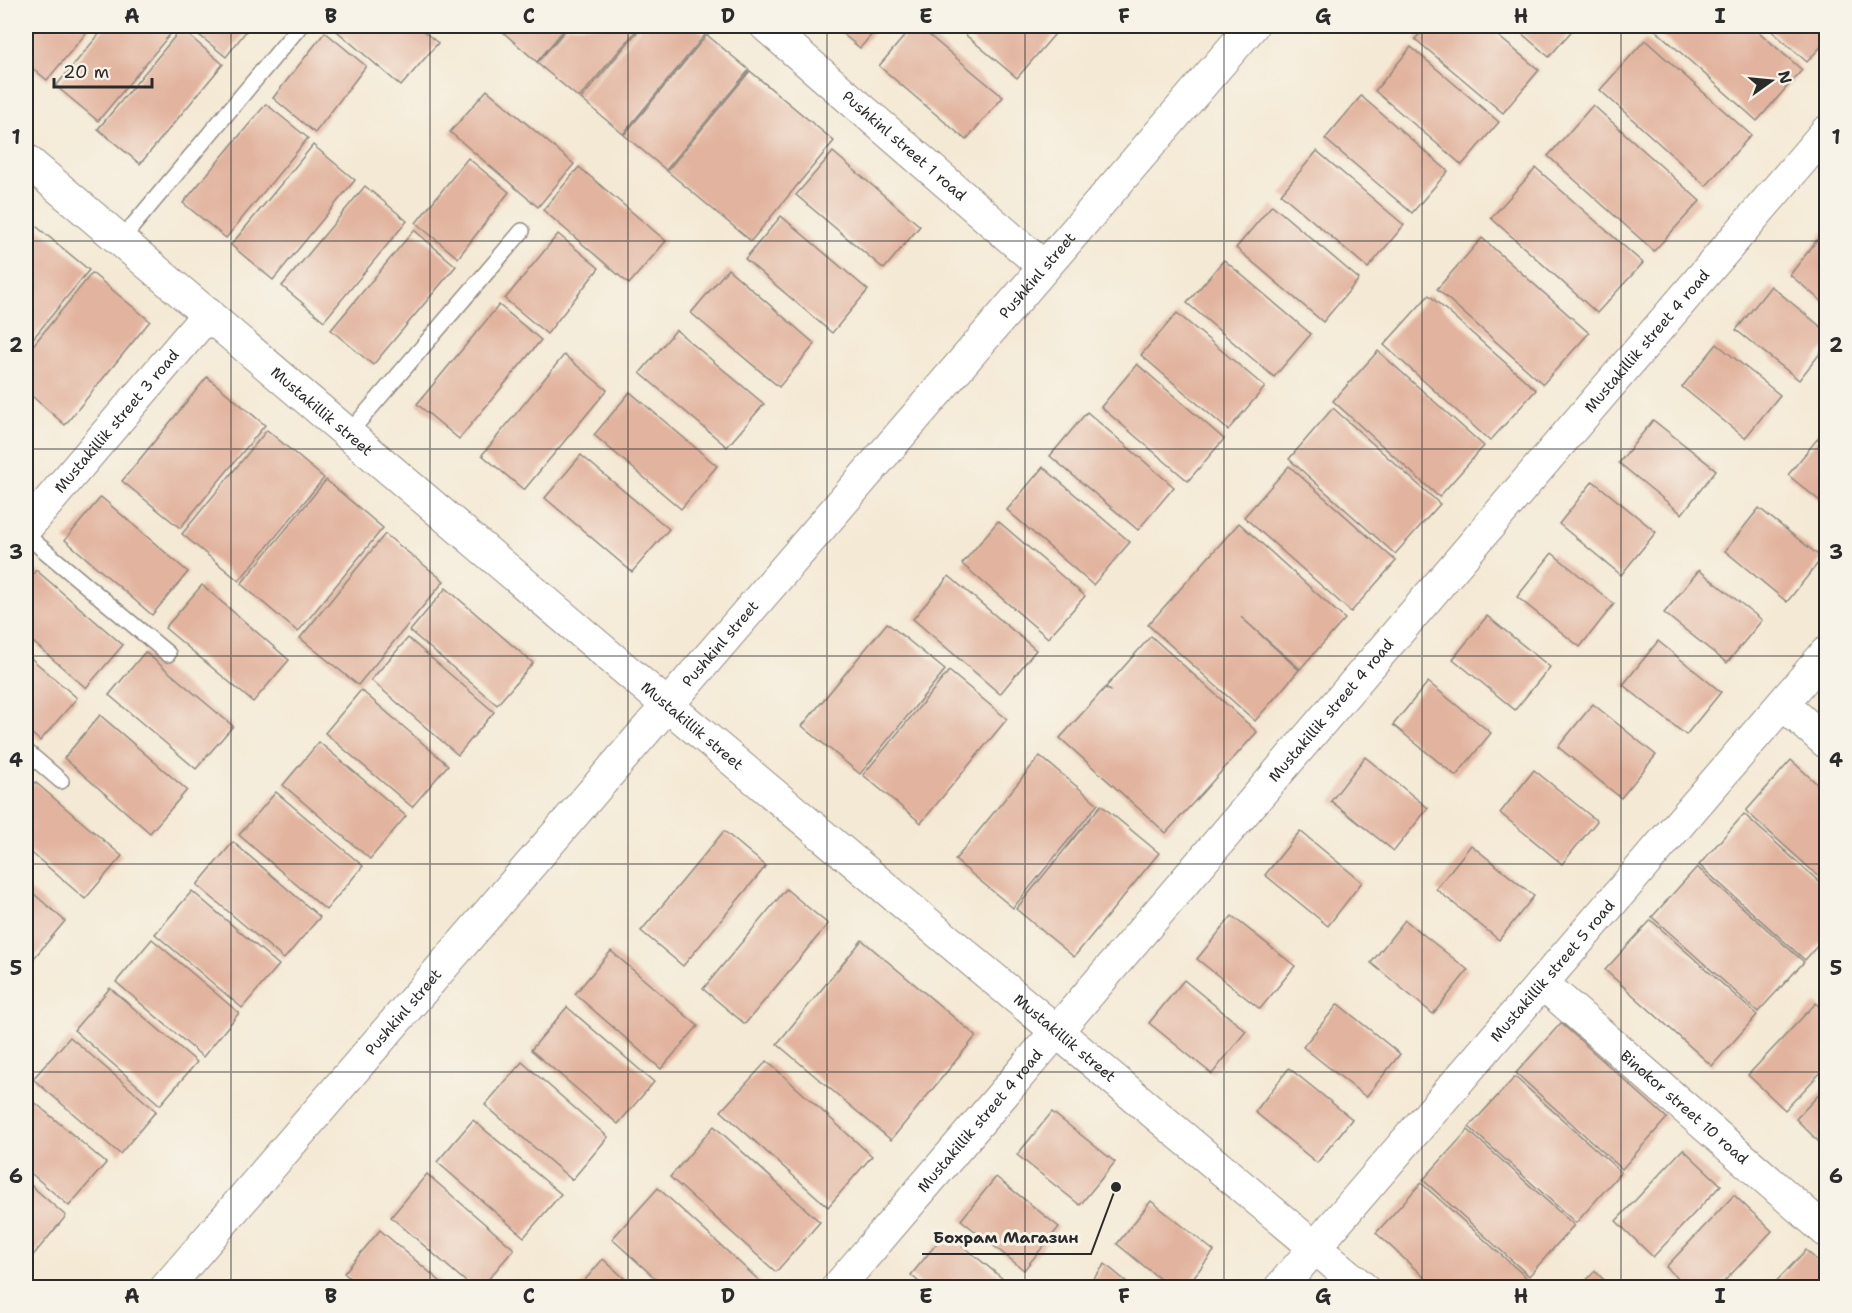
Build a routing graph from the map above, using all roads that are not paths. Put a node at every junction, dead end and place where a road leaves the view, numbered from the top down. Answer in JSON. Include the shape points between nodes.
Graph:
{"nodes":[{"id":1,"x":300,"y":26,"type":"edge"},
{"id":2,"x":766,"y":26,"type":"edge"},
{"id":3,"x":1252,"y":26,"type":"edge"},
{"id":4,"x":1827,"y":132,"type":"edge"},
{"id":5,"x":26,"y":160,"type":"edge"},
{"id":6,"x":522,"y":231,"type":"dead end"},
{"id":7,"x":120,"y":241,"type":"junction"},
{"id":8,"x":1044,"y":267,"type":"junction"},
{"id":9,"x":208,"y":314,"type":"junction"},
{"id":10,"x":348,"y":434,"type":"junction"},
{"id":11,"x":26,"y":528,"type":"edge"},
{"id":12,"x":26,"y":535,"type":"edge"},
{"id":13,"x":1827,"y":653,"type":"edge"},
{"id":14,"x":168,"y":654,"type":"dead end"},
{"id":15,"x":1783,"y":704,"type":"junction"},
{"id":16,"x":667,"y":705,"type":"junction"},
{"id":17,"x":1827,"y":742,"type":"edge"},
{"id":18,"x":26,"y":751,"type":"edge"},
{"id":19,"x":61,"y":781,"type":"dead end"},
{"id":20,"x":1542,"y":983,"type":"junction"},
{"id":21,"x":1058,"y":1032,"type":"junction"},
{"id":22,"x":1827,"y":1231,"type":"edge"},
{"id":23,"x":1315,"y":1247,"type":"junction"},
{"id":24,"x":166,"y":1287,"type":"edge"},
{"id":25,"x":837,"y":1287,"type":"edge"},
{"id":26,"x":1280,"y":1287,"type":"edge"},
{"id":27,"x":1363,"y":1287,"type":"edge"}],
"edges":[{"from":1,"to":7,"type":"lane"},
{"from":2,"to":8,"type":"street","name":"Pushkinl street 1 road"},
{"from":3,"to":8,"type":"street","name":"Pushkinl street"},
{"from":4,"to":21,"type":"street","name":"Mustakillik street 4 road"},
{"from":5,"to":7,"type":"street","name":"Mustakillik street"},
{"from":6,"to":10,"type":"lane"},
{"from":7,"to":9,"type":"street","name":"Mustakillik street"},
{"from":8,"to":16,"type":"street","name":"Pushkinl street"},
{"from":9,"to":10,"type":"street","name":"Mustakillik street"},
{"from":9,"to":11,"type":"street","name":"Mustakillik street 3 road"},
{"from":10,"to":16,"type":"street","name":"Mustakillik street"},
{"from":12,"to":14,"type":"lane"},
{"from":13,"to":15,"type":"street","name":"Mustakillik street 5 road"},
{"from":15,"to":17,"type":"street"},
{"from":15,"to":20,"type":"street","name":"Mustakillik street 5 road"},
{"from":16,"to":21,"type":"street","name":"Mustakillik street"},
{"from":16,"to":24,"type":"street","name":"Pushkinl street"},
{"from":18,"to":19,"type":"lane"},
{"from":20,"to":22,"type":"street","name":"Binokor street 10 road"},
{"from":20,"to":23,"type":"street","name":"Mustakillik street 5 road"},
{"from":21,"to":23,"type":"street","name":"Mustakillik street"},
{"from":21,"to":25,"type":"street","name":"Mustakillik street 4 road"},
{"from":23,"to":26,"type":"street","name":"Mustakillik street 5 road"},
{"from":23,"to":27,"type":"street","name":"Mustakillik street"}]}
